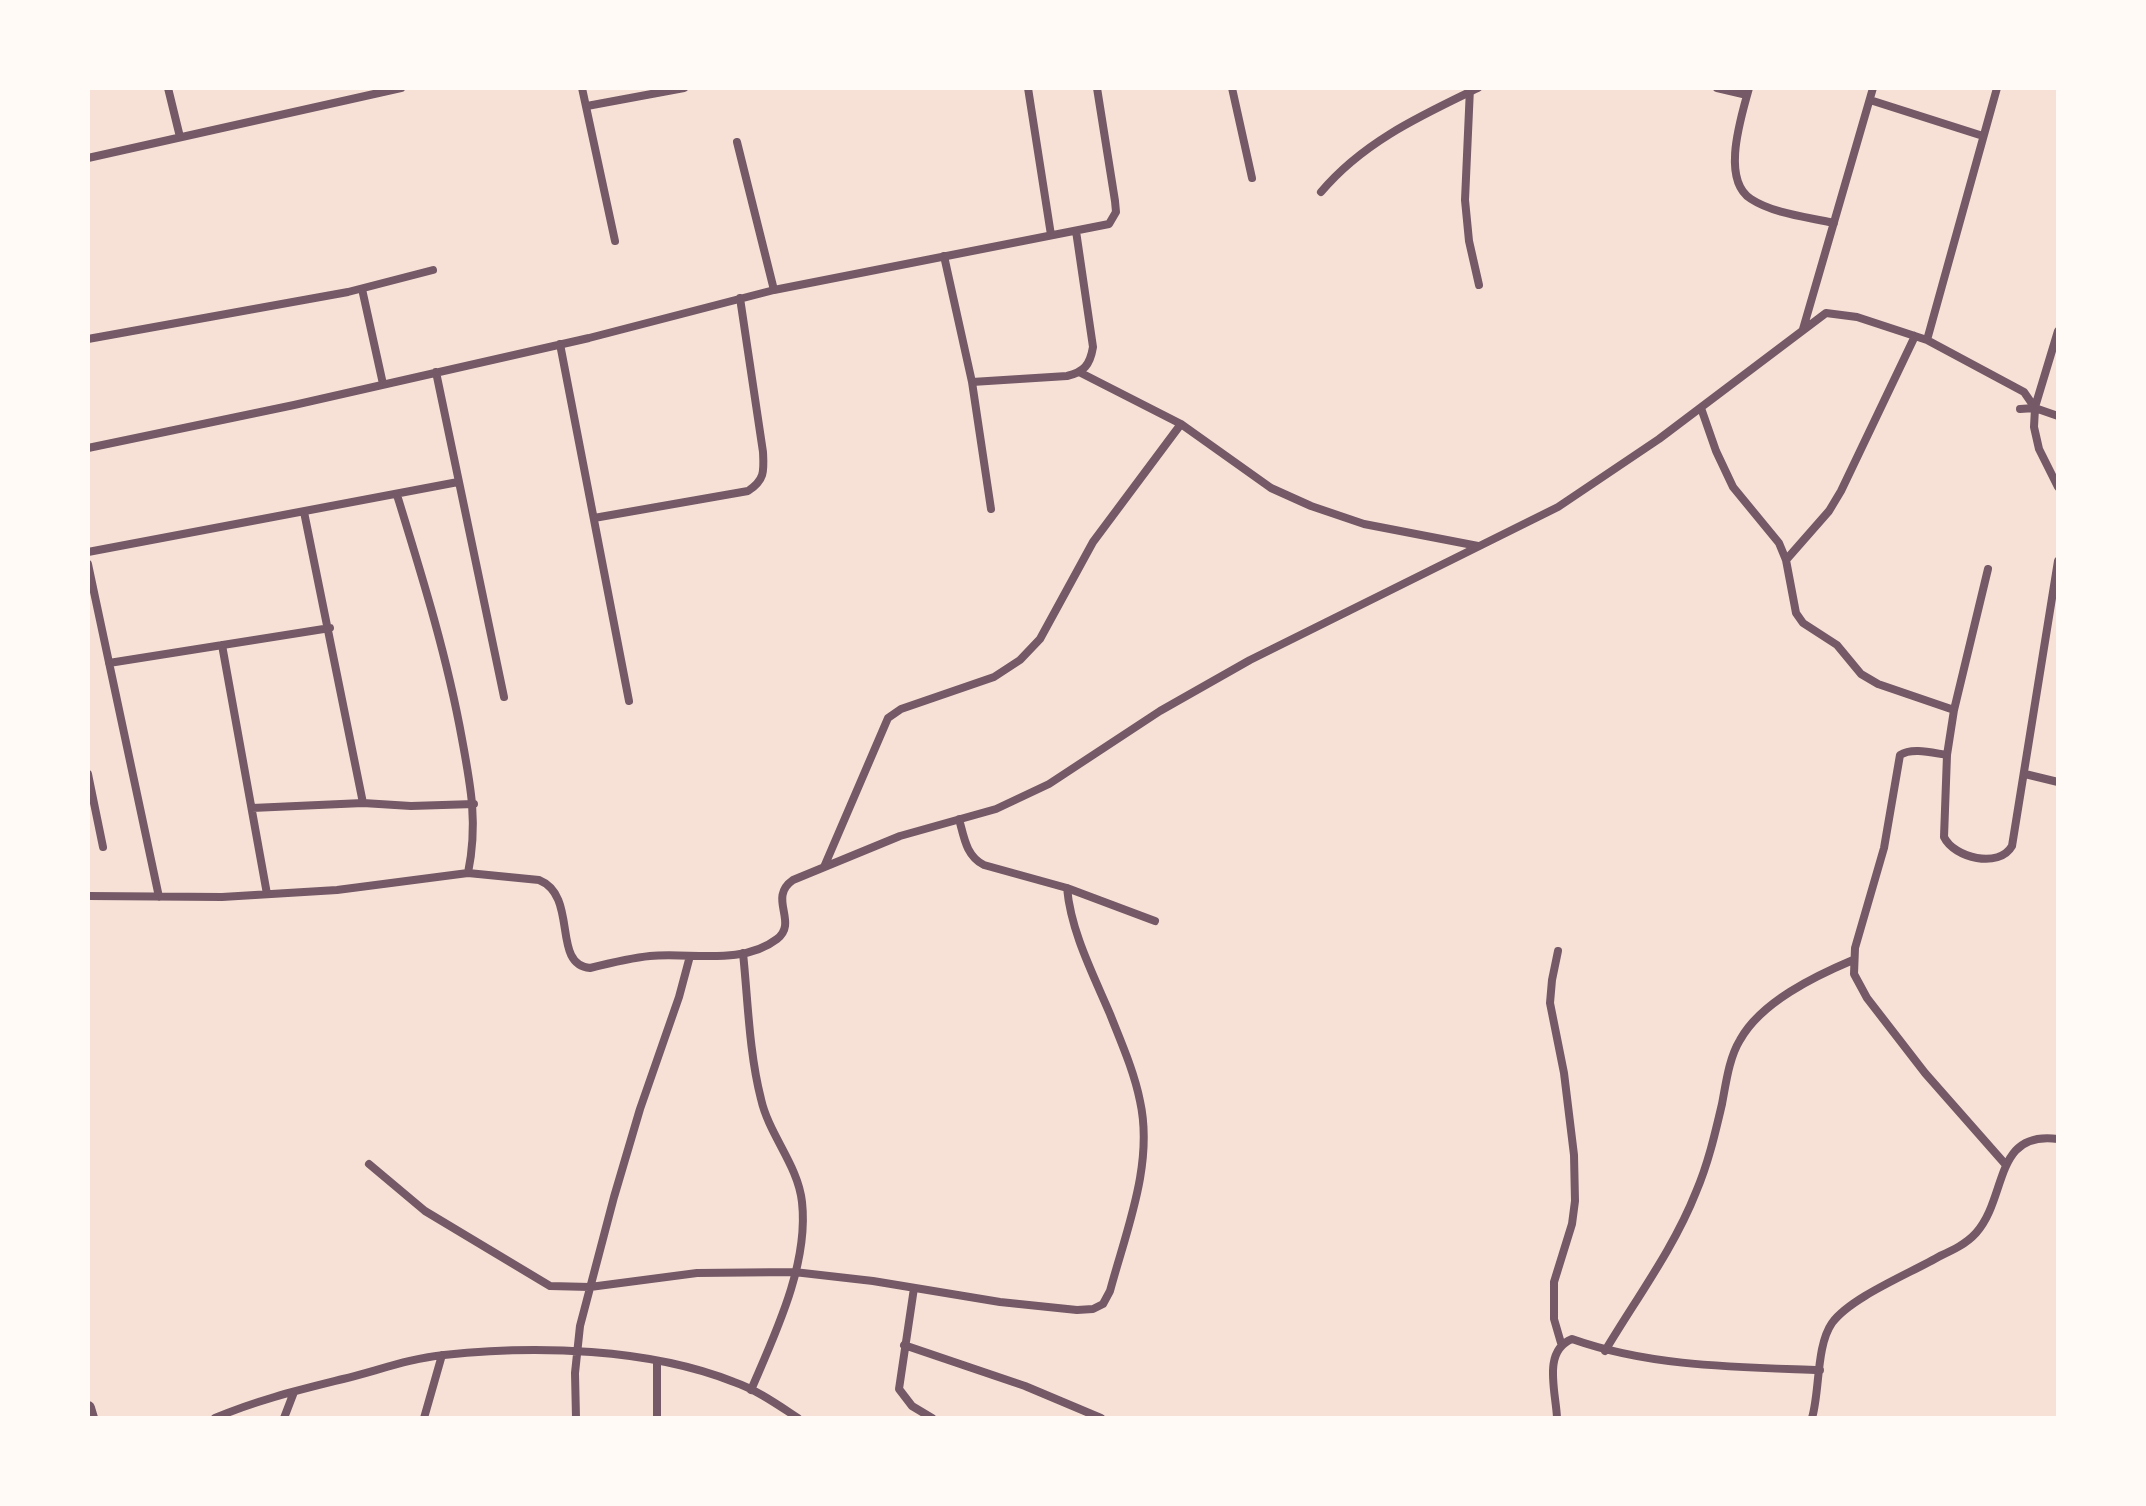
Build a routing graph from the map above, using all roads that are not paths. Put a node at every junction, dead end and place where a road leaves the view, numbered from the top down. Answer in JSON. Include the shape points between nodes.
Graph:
{"nodes":[{"id":1,"x":168,"y":88,"type":"edge"},
{"id":2,"x":401,"y":88,"type":"edge"},
{"id":3,"x":582,"y":88,"type":"edge"},
{"id":4,"x":684,"y":88,"type":"edge"},
{"id":5,"x":1028,"y":88,"type":"edge"},
{"id":6,"x":1097,"y":88,"type":"edge"},
{"id":7,"x":1232,"y":88,"type":"edge"},
{"id":8,"x":1717,"y":88,"type":"edge"},
{"id":9,"x":1873,"y":88,"type":"edge"},
{"id":10,"x":1997,"y":88,"type":"edge"},
{"id":11,"x":1473,"y":89,"type":"edge"},
{"id":12,"x":1748,"y":92,"type":"edge"},
{"id":13,"x":1870,"y":100,"type":"junction"},
{"id":14,"x":587,"y":106,"type":"junction"},
{"id":15,"x":1983,"y":136,"type":"junction"},
{"id":16,"x":180,"y":137,"type":"junction"},
{"id":17,"x":737,"y":142,"type":"dead end"},
{"id":18,"x":88,"y":158,"type":"edge"},
{"id":19,"x":1252,"y":178,"type":"dead end"},
{"id":20,"x":1321,"y":192,"type":"dead end"},
{"id":21,"x":1834,"y":223,"type":"junction"},
{"id":22,"x":1076,"y":231,"type":"junction"},
{"id":23,"x":1051,"y":235,"type":"junction"},
{"id":24,"x":615,"y":241,"type":"dead end"},
{"id":25,"x":944,"y":256,"type":"junction"},
{"id":26,"x":433,"y":270,"type":"dead end"},
{"id":27,"x":1479,"y":285,"type":"dead end"},
{"id":28,"x":362,"y":289,"type":"junction"},
{"id":29,"x":774,"y":290,"type":"junction"},
{"id":30,"x":740,"y":298,"type":"junction"},
{"id":31,"x":1803,"y":330,"type":"junction"},
{"id":32,"x":2058,"y":331,"type":"edge"},
{"id":33,"x":1915,"y":336,"type":"junction"},
{"id":34,"x":88,"y":339,"type":"edge"},
{"id":35,"x":1927,"y":340,"type":"junction"},
{"id":36,"x":560,"y":344,"type":"junction"},
{"id":37,"x":436,"y":372,"type":"junction"},
{"id":38,"x":1081,"y":373,"type":"junction"},
{"id":39,"x":972,"y":382,"type":"junction"},
{"id":40,"x":383,"y":384,"type":"junction"},
{"id":41,"x":1701,"y":408,"type":"junction"},
{"id":42,"x":2035,"y":408,"type":"junction"},
{"id":43,"x":2020,"y":409,"type":"dead end"},
{"id":44,"x":2058,"y":416,"type":"edge"},
{"id":45,"x":1181,"y":424,"type":"junction"},
{"id":46,"x":88,"y":446,"type":"edge"},
{"id":47,"x":458,"y":482,"type":"junction"},
{"id":48,"x":2058,"y":487,"type":"edge"},
{"id":49,"x":397,"y":495,"type":"junction"},
{"id":50,"x":991,"y":509,"type":"dead end"},
{"id":51,"x":304,"y":512,"type":"junction"},
{"id":52,"x":594,"y":518,"type":"junction"},
{"id":53,"x":1478,"y":546,"type":"junction"},
{"id":54,"x":88,"y":552,"type":"edge"},
{"id":55,"x":1786,"y":560,"type":"junction"},
{"id":56,"x":2058,"y":561,"type":"edge"},
{"id":57,"x":88,"y":564,"type":"edge"},
{"id":58,"x":1988,"y":569,"type":"dead end"},
{"id":59,"x":2054,"y":606,"type":"edge"},
{"id":60,"x":330,"y":628,"type":"junction"},
{"id":61,"x":222,"y":645,"type":"junction"},
{"id":62,"x":109,"y":663,"type":"junction"},
{"id":63,"x":504,"y":697,"type":"dead end"},
{"id":64,"x":629,"y":701,"type":"dead end"},
{"id":65,"x":1954,"y":710,"type":"junction"},
{"id":66,"x":1947,"y":755,"type":"junction"},
{"id":67,"x":88,"y":774,"type":"edge"},
{"id":68,"x":2025,"y":774,"type":"junction"},
{"id":69,"x":2058,"y":782,"type":"edge"},
{"id":70,"x":363,"y":803,"type":"junction"},
{"id":71,"x":474,"y":804,"type":"junction"},
{"id":72,"x":252,"y":808,"type":"junction"},
{"id":73,"x":959,"y":819,"type":"junction"},
{"id":74,"x":103,"y":847,"type":"dead end"},
{"id":75,"x":824,"y":867,"type":"junction"},
{"id":76,"x":468,"y":873,"type":"junction"},
{"id":77,"x":1067,"y":888,"type":"junction"},
{"id":78,"x":267,"y":894,"type":"junction"},
{"id":79,"x":88,"y":896,"type":"edge"},
{"id":80,"x":159,"y":897,"type":"junction"},
{"id":81,"x":1155,"y":921,"type":"dead end"},
{"id":82,"x":1558,"y":951,"type":"dead end"},
{"id":83,"x":743,"y":953,"type":"junction"},
{"id":84,"x":690,"y":956,"type":"junction"},
{"id":85,"x":1853,"y":960,"type":"junction"},
{"id":86,"x":2058,"y":1139,"type":"edge"},
{"id":87,"x":369,"y":1164,"type":"dead end"},
{"id":88,"x":2006,"y":1165,"type":"junction"},
{"id":89,"x":794,"y":1272,"type":"junction"},
{"id":90,"x":590,"y":1287,"type":"junction"},
{"id":91,"x":914,"y":1288,"type":"junction"},
{"id":92,"x":1561,"y":1343,"type":"junction"},
{"id":93,"x":904,"y":1345,"type":"junction"},
{"id":94,"x":1605,"y":1351,"type":"junction"},
{"id":95,"x":576,"y":1352,"type":"junction"},
{"id":96,"x":442,"y":1355,"type":"junction"},
{"id":97,"x":657,"y":1361,"type":"junction"},
{"id":98,"x":1820,"y":1370,"type":"junction"},
{"id":99,"x":751,"y":1390,"type":"junction"},
{"id":100,"x":294,"y":1392,"type":"junction"},
{"id":101,"x":88,"y":1408,"type":"edge"},
{"id":102,"x":91,"y":1418,"type":"edge"},
{"id":103,"x":215,"y":1418,"type":"edge"},
{"id":104,"x":284,"y":1418,"type":"edge"},
{"id":105,"x":424,"y":1418,"type":"edge"},
{"id":106,"x":576,"y":1418,"type":"edge"},
{"id":107,"x":657,"y":1418,"type":"edge"},
{"id":108,"x":798,"y":1418,"type":"edge"},
{"id":109,"x":932,"y":1418,"type":"edge"},
{"id":110,"x":1101,"y":1418,"type":"edge"},
{"id":111,"x":1557,"y":1418,"type":"edge"},
{"id":112,"x":1812,"y":1418,"type":"edge"}],
"edges":[{"from":1,"to":16,"type":"street"},
{"from":2,"to":16,"type":"street"},
{"from":3,"to":14,"type":"street"},
{"from":4,"to":14,"type":"street"},
{"from":5,"to":23,"type":"street"},
{"from":6,"to":22,"type":"street","via":[[1116,212],[1109,224]]},
{"from":7,"to":19,"type":"street"},
{"from":8,"to":12,"type":"street"},
{"from":9,"to":13,"type":"street"},
{"from":10,"to":15,"type":"street"},
{"from":11,"to":20,"type":"street","via":[[1382,137],[1338,171]]},
{"from":11,"to":27,"type":"street","via":[[1465,200]]},
{"from":12,"to":21,"type":"street","via":[[1735,144],[1741,190],[1770,207]]},
{"from":13,"to":15,"type":"street"},
{"from":13,"to":21,"type":"street"},
{"from":14,"to":24,"type":"street"},
{"from":15,"to":35,"type":"street"},
{"from":16,"to":18,"type":"street"},
{"from":17,"to":29,"type":"street"},
{"from":21,"to":31,"type":"street"},
{"from":22,"to":23,"type":"street"},
{"from":22,"to":38,"type":"street","via":[[1093,347]]},
{"from":23,"to":25,"type":"street"},
{"from":25,"to":29,"type":"street"},
{"from":25,"to":39,"type":"street"},
{"from":26,"to":28,"type":"street"},
{"from":28,"to":34,"type":"street"},
{"from":28,"to":40,"type":"street"},
{"from":29,"to":30,"type":"street"},
{"from":30,"to":36,"type":"street"},
{"from":30,"to":52,"type":"street","via":[[763,452],[764,474],[758,485]]},
{"from":31,"to":33,"type":"street","via":[[1826,313],[1841,313]]},
{"from":31,"to":41,"type":"street"},
{"from":32,"to":42,"type":"street"},
{"from":33,"to":35,"type":"street"},
{"from":33,"to":55,"type":"street","via":[[1841,491]]},
{"from":35,"to":42,"type":"street","via":[[2024,392]]},
{"from":36,"to":37,"type":"street"},
{"from":36,"to":52,"type":"street"},
{"from":37,"to":40,"type":"street"},
{"from":37,"to":47,"type":"street"},
{"from":38,"to":39,"type":"street"},
{"from":38,"to":45,"type":"street"},
{"from":39,"to":50,"type":"street"},
{"from":40,"to":46,"type":"street"},
{"from":41,"to":53,"type":"street","via":[[1558,507]]},
{"from":41,"to":55,"type":"street","via":[[1733,487],[1779,543]]},
{"from":42,"to":43,"type":"street"},
{"from":42,"to":44,"type":"street"},
{"from":42,"to":48,"type":"street","via":[[2036,438]]},
{"from":45,"to":53,"type":"street","via":[[1271,488],[1311,506],[1364,524]]},
{"from":45,"to":75,"type":"street","via":[[1093,542],[1040,639],[1020,660],[994,677],[888,718]]},
{"from":47,"to":49,"type":"street"},
{"from":47,"to":63,"type":"street"},
{"from":49,"to":51,"type":"street"},
{"from":49,"to":71,"type":"street","via":[[453,691]]},
{"from":51,"to":54,"type":"street"},
{"from":51,"to":60,"type":"street"},
{"from":52,"to":64,"type":"street"},
{"from":53,"to":73,"type":"street","via":[[1237,667],[1049,784],[996,809]]},
{"from":55,"to":65,"type":"street","via":[[1796,613],[1803,623],[1837,645],[1861,674],[1878,684]]},
{"from":56,"to":59,"type":"street"},
{"from":57,"to":62,"type":"street"},
{"from":58,"to":65,"type":"street"},
{"from":59,"to":68,"type":"street"},
{"from":60,"to":61,"type":"street"},
{"from":60,"to":70,"type":"street"},
{"from":61,"to":62,"type":"street"},
{"from":61,"to":72,"type":"street"},
{"from":62,"to":80,"type":"street"},
{"from":65,"to":66,"type":"street"},
{"from":66,"to":68,"type":"street","via":[[1944,837],[1958,853],[1997,859],[2007,855]]},
{"from":66,"to":85,"type":"street","via":[[1900,755],[1884,848]]},
{"from":67,"to":74,"type":"street"},
{"from":68,"to":69,"type":"street"},
{"from":70,"to":71,"type":"street"},
{"from":70,"to":72,"type":"street"},
{"from":71,"to":76,"type":"street"},
{"from":72,"to":78,"type":"street"},
{"from":73,"to":75,"type":"street"},
{"from":73,"to":77,"type":"street","via":[[974,860]]},
{"from":75,"to":83,"type":"street","via":[[784,886],[783,932]]},
{"from":76,"to":78,"type":"street"},
{"from":76,"to":84,"type":"street","via":[[548,884],[562,908],[569,952],[580,967]]},
{"from":77,"to":81,"type":"street"},
{"from":77,"to":91,"type":"street","via":[[1073,921],[1140,1101],[1141,1175],[1110,1291],[1103,1304],[1077,1310]]},
{"from":78,"to":80,"type":"street"},
{"from":79,"to":80,"type":"street"},
{"from":82,"to":92,"type":"street","via":[[1550,1003],[1566,1087],[1575,1201],[1554,1282],[1554,1319]]},
{"from":83,"to":84,"type":"street"},
{"from":83,"to":89,"type":"street","via":[[761,1101],[802,1202]]},
{"from":84,"to":90,"type":"street"},
{"from":85,"to":88,"type":"street","via":[[1867,998]]},
{"from":85,"to":94,"type":"street","via":[[1790,991],[1740,1040],[1696,1192]]},
{"from":86,"to":88,"type":"street","via":[[2027,1140]]},
{"from":87,"to":90,"type":"street","via":[[425,1211],[550,1286]]},
{"from":88,"to":98,"type":"street","via":[[1987,1218],[1976,1233],[1847,1307],[1831,1325]]},
{"from":89,"to":90,"type":"street","via":[[697,1273]]},
{"from":89,"to":91,"type":"street"},
{"from":89,"to":99,"type":"street","via":[[791,1294]]},
{"from":90,"to":95,"type":"street"},
{"from":91,"to":93,"type":"street"},
{"from":92,"to":94,"type":"street","via":[[1572,1339]]},
{"from":92,"to":111,"type":"street","via":[[1554,1355]]},
{"from":93,"to":109,"type":"street","via":[[899,1389],[912,1406]]},
{"from":93,"to":110,"type":"street"},
{"from":94,"to":98,"type":"street","via":[[1661,1360]]},
{"from":95,"to":96,"type":"street"},
{"from":95,"to":97,"type":"street"},
{"from":95,"to":106,"type":"street"},
{"from":96,"to":100,"type":"street"},
{"from":96,"to":105,"type":"street"},
{"from":97,"to":99,"type":"street"},
{"from":97,"to":107,"type":"street"},
{"from":98,"to":112,"type":"street"},
{"from":99,"to":108,"type":"street"},
{"from":100,"to":103,"type":"street"},
{"from":100,"to":104,"type":"street"},
{"from":101,"to":102,"type":"street"}]}
